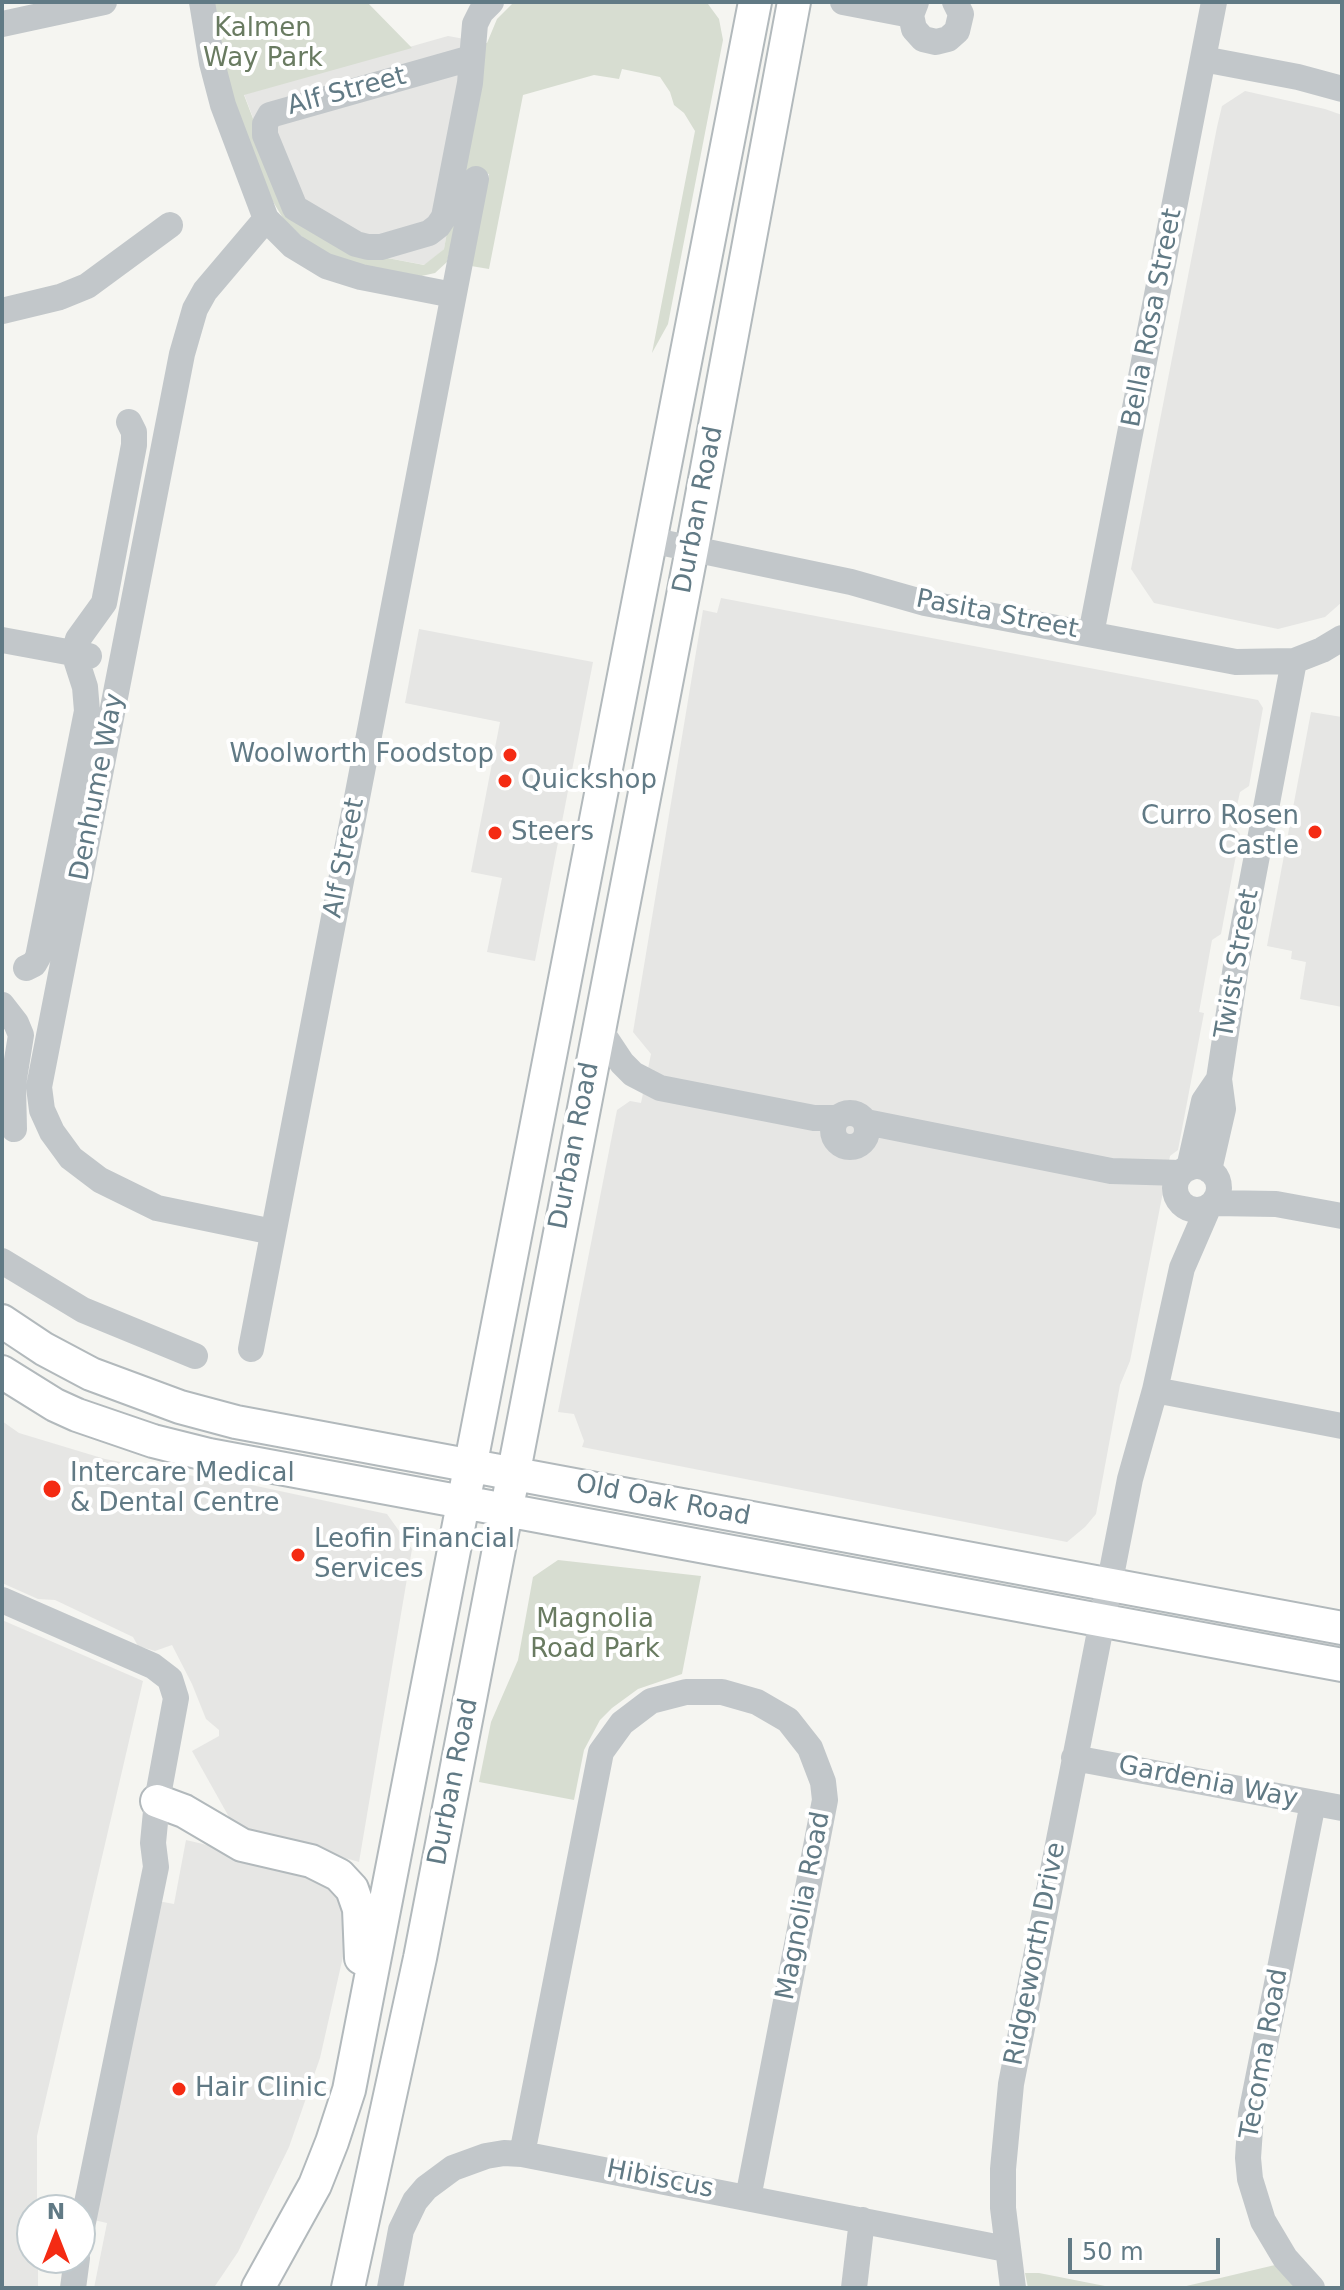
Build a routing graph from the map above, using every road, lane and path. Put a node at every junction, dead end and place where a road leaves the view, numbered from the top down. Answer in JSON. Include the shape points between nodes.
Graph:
{"nodes":[{"id":1,"x":104,"y":2,"type":"edge"},
{"id":2,"x":202,"y":2,"type":"edge"},
{"id":3,"x":491,"y":2,"type":"edge"},
{"id":4,"x":755,"y":2,"type":"edge"},
{"id":5,"x":794,"y":2,"type":"edge"},
{"id":6,"x":843,"y":2,"type":"edge"},
{"id":7,"x":1214,"y":2,"type":"edge"},
{"id":8,"x":961,"y":4,"type":"edge"},
{"id":9,"x":914,"y":8,"type":"edge"},
{"id":10,"x":2,"y":24,"type":"edge"},
{"id":11,"x":471,"y":58,"type":"junction"},
{"id":12,"x":1203,"y":59,"type":"junction"},
{"id":13,"x":1342,"y":89,"type":"edge"},
{"id":14,"x":476,"y":179,"type":"dead end"},
{"id":15,"x":266,"y":219,"type":"junction"},
{"id":16,"x":170,"y":225,"type":"dead end"},
{"id":17,"x":453,"y":295,"type":"junction"},
{"id":18,"x":2,"y":311,"type":"edge"},
{"id":19,"x":129,"y":422,"type":"dead end"},
{"id":20,"x":650,"y":540,"type":"junction"},
{"id":21,"x":692,"y":549,"type":"junction"},
{"id":22,"x":1091,"y":634,"type":"junction"},
{"id":23,"x":1342,"y":638,"type":"edge"},
{"id":24,"x":2,"y":640,"type":"edge"},
{"id":25,"x":82,"y":654,"type":"junction"},
{"id":26,"x":1294,"y":661,"type":"junction"},
{"id":27,"x":26,"y":968,"type":"dead end"},
{"id":28,"x":2,"y":1005,"type":"edge"},
{"id":29,"x":599,"y":1021,"type":"junction"},
{"id":30,"x":14,"y":1129,"type":"dead end"},
{"id":31,"x":1197,"y":1187,"type":"junction"},
{"id":32,"x":1342,"y":1216,"type":"edge"},
{"id":33,"x":273,"y":1232,"type":"junction"},
{"id":34,"x":2,"y":1261,"type":"edge"},
{"id":35,"x":2,"y":1321,"type":"edge"},
{"id":36,"x":251,"y":1349,"type":"dead end"},
{"id":37,"x":195,"y":1356,"type":"dead end"},
{"id":38,"x":2,"y":1372,"type":"edge"},
{"id":39,"x":17,"y":1386,"type":"edge"},
{"id":40,"x":1155,"y":1390,"type":"junction"},
{"id":41,"x":1342,"y":1426,"type":"edge"},
{"id":42,"x":469,"y":1464,"type":"junction"},
{"id":43,"x":513,"y":1472,"type":"junction"},
{"id":44,"x":462,"y":1501,"type":"junction"},
{"id":45,"x":506,"y":1510,"type":"junction"},
{"id":46,"x":1110,"y":1584,"type":"junction"},
{"id":47,"x":2,"y":1600,"type":"edge"},
{"id":48,"x":1101,"y":1622,"type":"junction"},
{"id":49,"x":1342,"y":1628,"type":"edge"},
{"id":50,"x":1342,"y":1665,"type":"edge"},
{"id":51,"x":1074,"y":1758,"type":"junction"},
{"id":52,"x":157,"y":1801,"type":"junction"},
{"id":53,"x":1313,"y":1803,"type":"junction"},
{"id":54,"x":1342,"y":1808,"type":"edge"},
{"id":55,"x":359,"y":2037,"type":"junction"},
{"id":56,"x":522,"y":2154,"type":"junction"},
{"id":57,"x":89,"y":2194,"type":"edge"},
{"id":58,"x":748,"y":2198,"type":"junction"},
{"id":59,"x":862,"y":2220,"type":"junction"},
{"id":60,"x":1006,"y":2249,"type":"junction"},
{"id":61,"x":258,"y":2288,"type":"edge"},
{"id":62,"x":348,"y":2288,"type":"edge"},
{"id":63,"x":390,"y":2288,"type":"edge"},
{"id":64,"x":854,"y":2288,"type":"edge"},
{"id":65,"x":1013,"y":2288,"type":"edge"},
{"id":66,"x":1312,"y":2288,"type":"edge"}],
"edges":[{"from":1,"to":10,"type":"street"},
{"from":2,"to":15,"type":"street","via":[[223,105]]},
{"from":3,"to":11,"type":"street","name":"Alf Street","via":[[477,18]]},
{"from":4,"to":20,"type":"main road","name":"Durban Road"},
{"from":5,"to":21,"type":"main road","name":"Durban Road"},
{"from":6,"to":9,"type":"street"},
{"from":7,"to":12,"type":"street","name":"Bella Rosa Street"},
{"from":8,"to":9,"type":"street","via":[[957,31],[942,42],[917,35]]},
{"from":11,"to":11,"type":"street","name":"Alf Street","via":[[270,115],[265,135],[293,205],[368,247],[434,230],[444,217]]},
{"from":12,"to":13,"type":"street"},
{"from":12,"to":22,"type":"street","name":"Bella Rosa Street"},
{"from":14,"to":17,"type":"street","name":"Alf Street"},
{"from":15,"to":17,"type":"street","via":[[293,246],[326,266]]},
{"from":15,"to":33,"type":"street","name":"Denhume Way","via":[[205,291],[182,354],[39,1087],[52,1132],[71,1158],[100,1180],[157,1208]]},
{"from":16,"to":18,"type":"street","via":[[87,286]]},
{"from":17,"to":33,"type":"street","name":"Alf Street"},
{"from":19,"to":25,"type":"street","via":[[134,445],[104,603],[78,639]]},
{"from":20,"to":21,"type":"street","name":"Pasita Street"},
{"from":20,"to":42,"type":"main road","name":"Durban Road"},
{"from":21,"to":22,"type":"street","name":"Pasita Street","via":[[925,603]]},
{"from":21,"to":29,"type":"main road","name":"Durban Road"},
{"from":22,"to":26,"type":"street","name":"Pasita Street","via":[[1236,662]]},
{"from":23,"to":26,"type":"street","name":"Pasita Street"},
{"from":24,"to":25,"type":"street"},
{"from":25,"to":27,"type":"street","via":[[87,711],[38,957]]},
{"from":26,"to":31,"type":"street","name":"Twist Street","via":[[1236,966],[1219,1079],[1223,1109]]},
{"from":28,"to":30,"type":"street","via":[[21,1035],[13,1085]]},
{"from":29,"to":31,"type":"street","via":[[622,1063],[660,1088],[837,1118],[834,1136],[842,1145],[854,1147],[864,1140],[866,1128],[912,1133]]},
{"from":29,"to":43,"type":"main road","name":"Durban Road"},
{"from":31,"to":32,"type":"street"},
{"from":31,"to":40,"type":"street","name":"Twist Street"},
{"from":33,"to":36,"type":"street","name":"Alf Street"},
{"from":34,"to":37,"type":"street","via":[[83,1310]]},
{"from":35,"to":42,"type":"main road","name":"Old Oak Road","via":[[70,1363],[180,1407]]},
{"from":38,"to":39,"type":"main road","name":"Old Oak Road"},
{"from":39,"to":44,"type":"main road","name":"Old Oak Road","via":[[77,1415],[153,1441]]},
{"from":40,"to":41,"type":"street"},
{"from":40,"to":46,"type":"street","name":"Twist Street","via":[[1130,1479]]},
{"from":42,"to":43,"type":"main road","name":"Old Oak Road"},
{"from":42,"to":44,"type":"main road","name":"Durban Road"},
{"from":43,"to":45,"type":"main road","name":"Durban Road"},
{"from":43,"to":46,"type":"main road","name":"Old Oak Road"},
{"from":44,"to":45,"type":"main road","name":"Old Oak Road"},
{"from":44,"to":55,"type":"main road","name":"Durban Road"},
{"from":45,"to":48,"type":"main road","name":"Old Oak Road"},
{"from":45,"to":62,"type":"main road","name":"Durban Road","via":[[420,1958]]},
{"from":46,"to":48,"type":"street","name":"Twist Street"},
{"from":46,"to":49,"type":"main road","name":"Old Oak Road"},
{"from":47,"to":52,"type":"street","via":[[153,1666],[170,1679],[176,1708]]},
{"from":48,"to":50,"type":"main road","name":"Old Oak Road"},
{"from":48,"to":51,"type":"street","name":"Ridgeworth Drive"},
{"from":51,"to":53,"type":"street","name":"Gardenia Way"},
{"from":51,"to":60,"type":"street","name":"Ridgeworth Drive","via":[[1011,2084],[1003,2169]]},
{"from":52,"to":55,"type":"main road","via":[[242,1845],[322,1865],[345,1881],[361,1919]]},
{"from":52,"to":57,"type":"street","via":[[156,1867]]},
{"from":53,"to":54,"type":"street","name":"Gardenia Way"},
{"from":53,"to":66,"type":"street","name":"Tecoma Road","via":[[1251,2114],[1248,2158],[1255,2200],[1268,2230]]},
{"from":55,"to":61,"type":"main road","via":[[349,2090],[326,2156]]},
{"from":56,"to":58,"type":"street","name":"Hibiscus"},
{"from":56,"to":58,"type":"street","name":"Magnolia Road","via":[[601,1752],[622,1723],[651,1701],[686,1692],[722,1692],[757,1702],[788,1720],[810,1748],[825,1800]]},
{"from":56,"to":63,"type":"street","name":"Hibiscus","via":[[469,2161],[426,2188],[401,2230]]},
{"from":58,"to":59,"type":"street","name":"Hibiscus"},
{"from":59,"to":60,"type":"street","name":"Hibiscus"},
{"from":59,"to":64,"type":"street"},
{"from":60,"to":65,"type":"street","name":"Ridgeworth Drive"}]}
